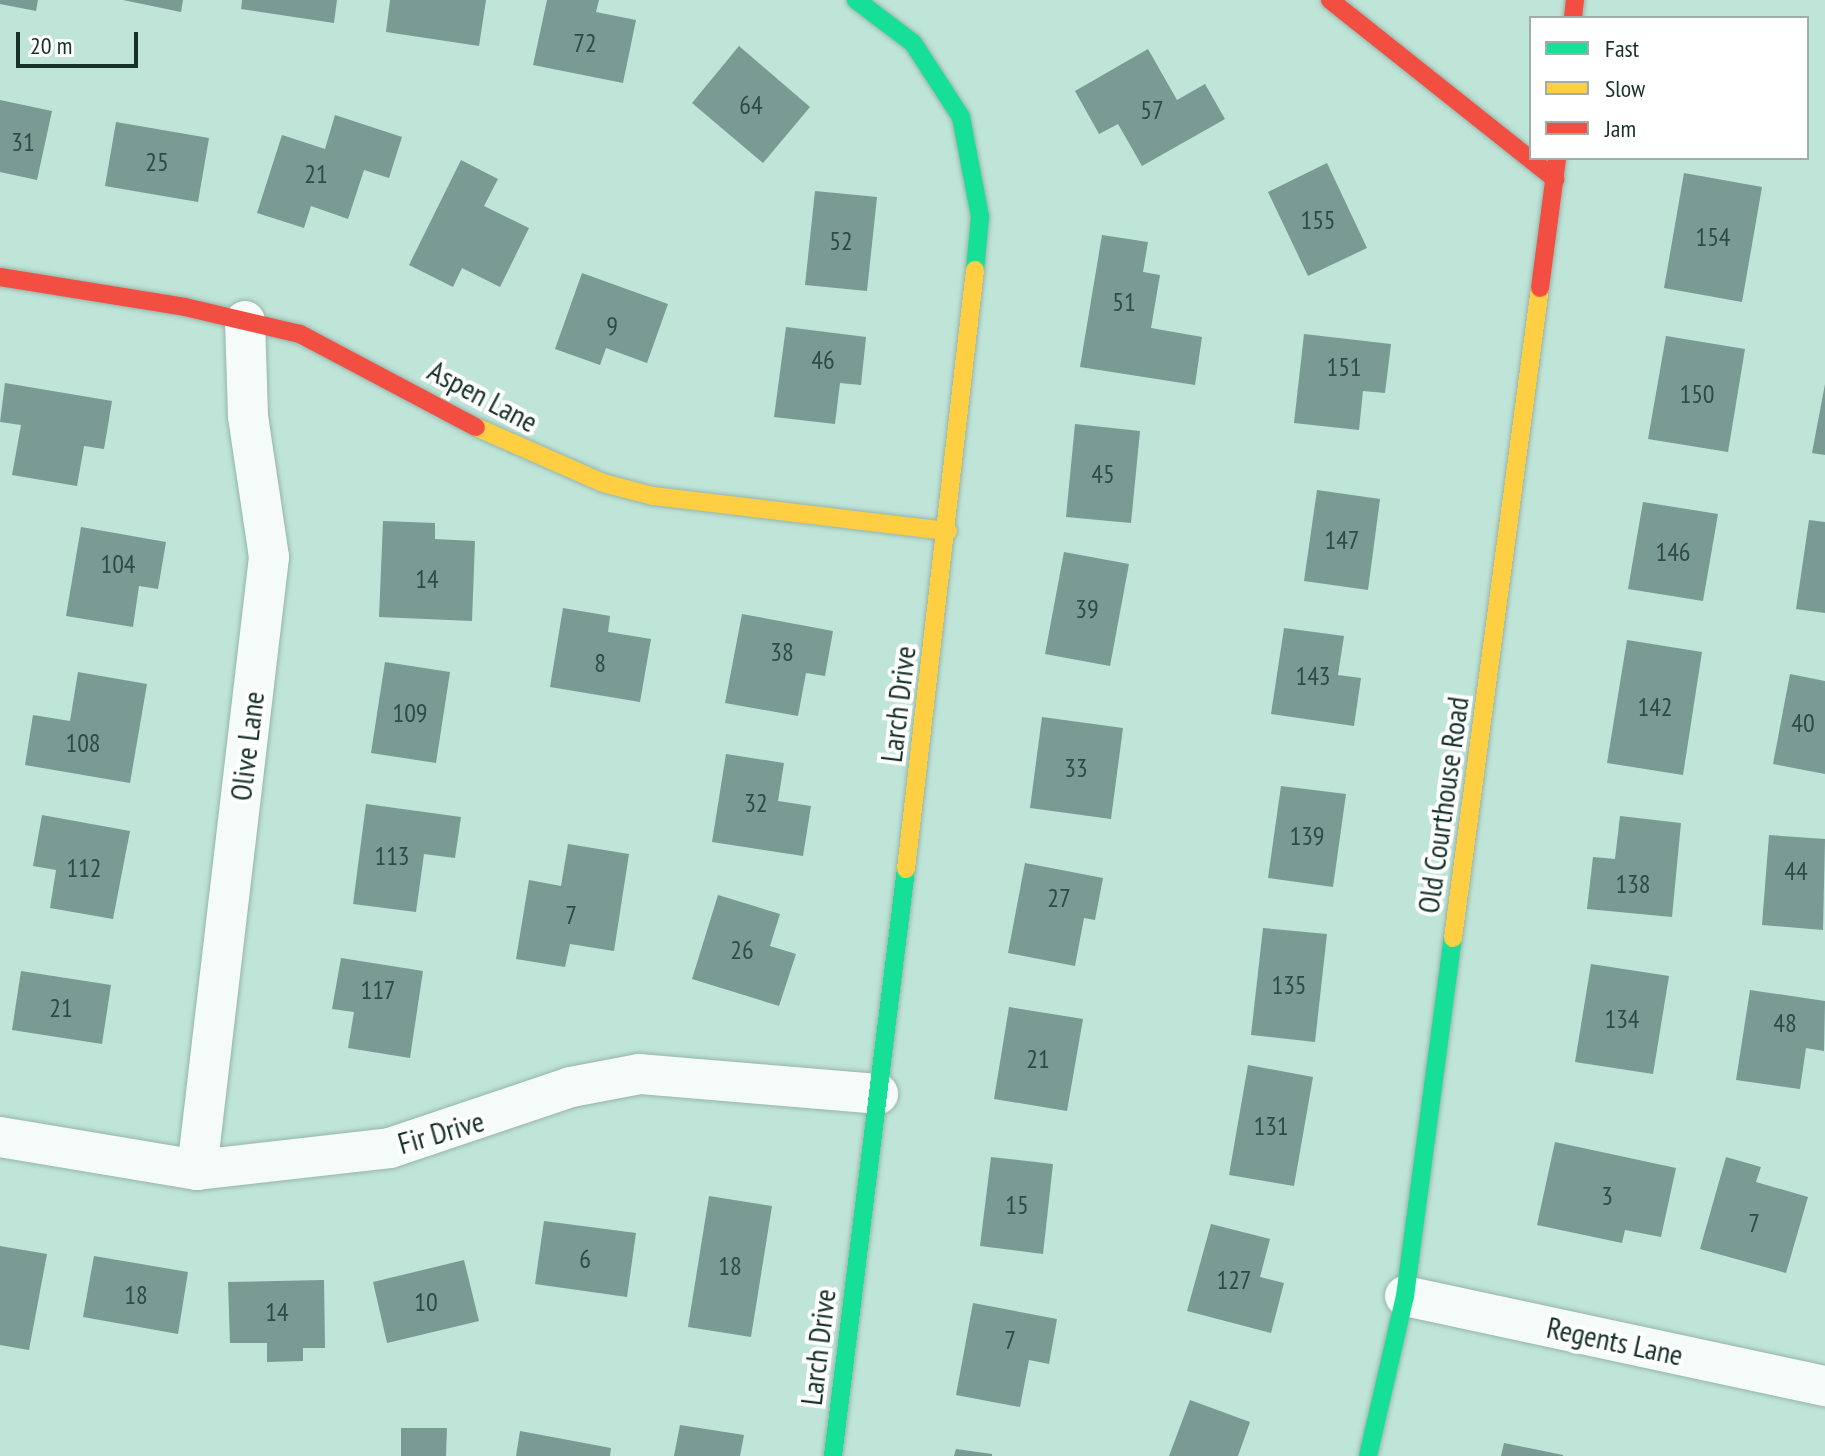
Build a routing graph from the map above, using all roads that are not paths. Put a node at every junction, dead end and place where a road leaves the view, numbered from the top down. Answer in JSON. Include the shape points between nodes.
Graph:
{"nodes":[{"id":1,"x":856,"y":0,"type":"edge"},
{"id":2,"x":1330,"y":0,"type":"edge"},
{"id":3,"x":1529,"y":158,"type":"edge"},
{"id":4,"x":1531,"y":160,"type":"edge"},
{"id":5,"x":1557,"y":160,"type":"edge"},
{"id":6,"x":1555,"y":179,"type":"junction"},
{"id":7,"x":0,"y":277,"type":"edge"},
{"id":8,"x":245,"y":321,"type":"junction"},
{"id":9,"x":948,"y":531,"type":"junction"},
{"id":10,"x":878,"y":1094,"type":"junction"},
{"id":11,"x":0,"y":1137,"type":"edge"},
{"id":12,"x":197,"y":1170,"type":"junction"},
{"id":13,"x":1405,"y":1296,"type":"junction"},
{"id":14,"x":1825,"y":1386,"type":"edge"},
{"id":15,"x":833,"y":1456,"type":"edge"},
{"id":16,"x":1368,"y":1456,"type":"edge"}],
"edges":[{"from":1,"to":9,"type":"street","name":"Larch Drive","via":[[913,43],[961,117],[974,164],[980,217]]},
{"from":2,"to":3,"type":"street"},
{"from":4,"to":6,"type":"street"},
{"from":5,"to":6,"type":"street","name":"Old Courthouse Road"},
{"from":6,"to":13,"type":"street","name":"Old Courthouse Road"},
{"from":7,"to":8,"type":"street","name":"Aspen Lane"},
{"from":8,"to":9,"type":"street","name":"Aspen Lane","via":[[300,334],[520,450],[603,483],[653,496]]},
{"from":8,"to":12,"type":"street","name":"Olive Lane","via":[[248,416],[269,557]]},
{"from":9,"to":10,"type":"street","name":"Larch Drive"},
{"from":10,"to":12,"type":"street","name":"Fir Drive","via":[[640,1074],[571,1087],[390,1148]]},
{"from":10,"to":15,"type":"street","name":"Larch Drive"},
{"from":11,"to":12,"type":"street","name":"Fir Drive"},
{"from":13,"to":14,"type":"street","name":"Regents Lane"},
{"from":13,"to":16,"type":"street","name":"Old Courthouse Road"}]}
